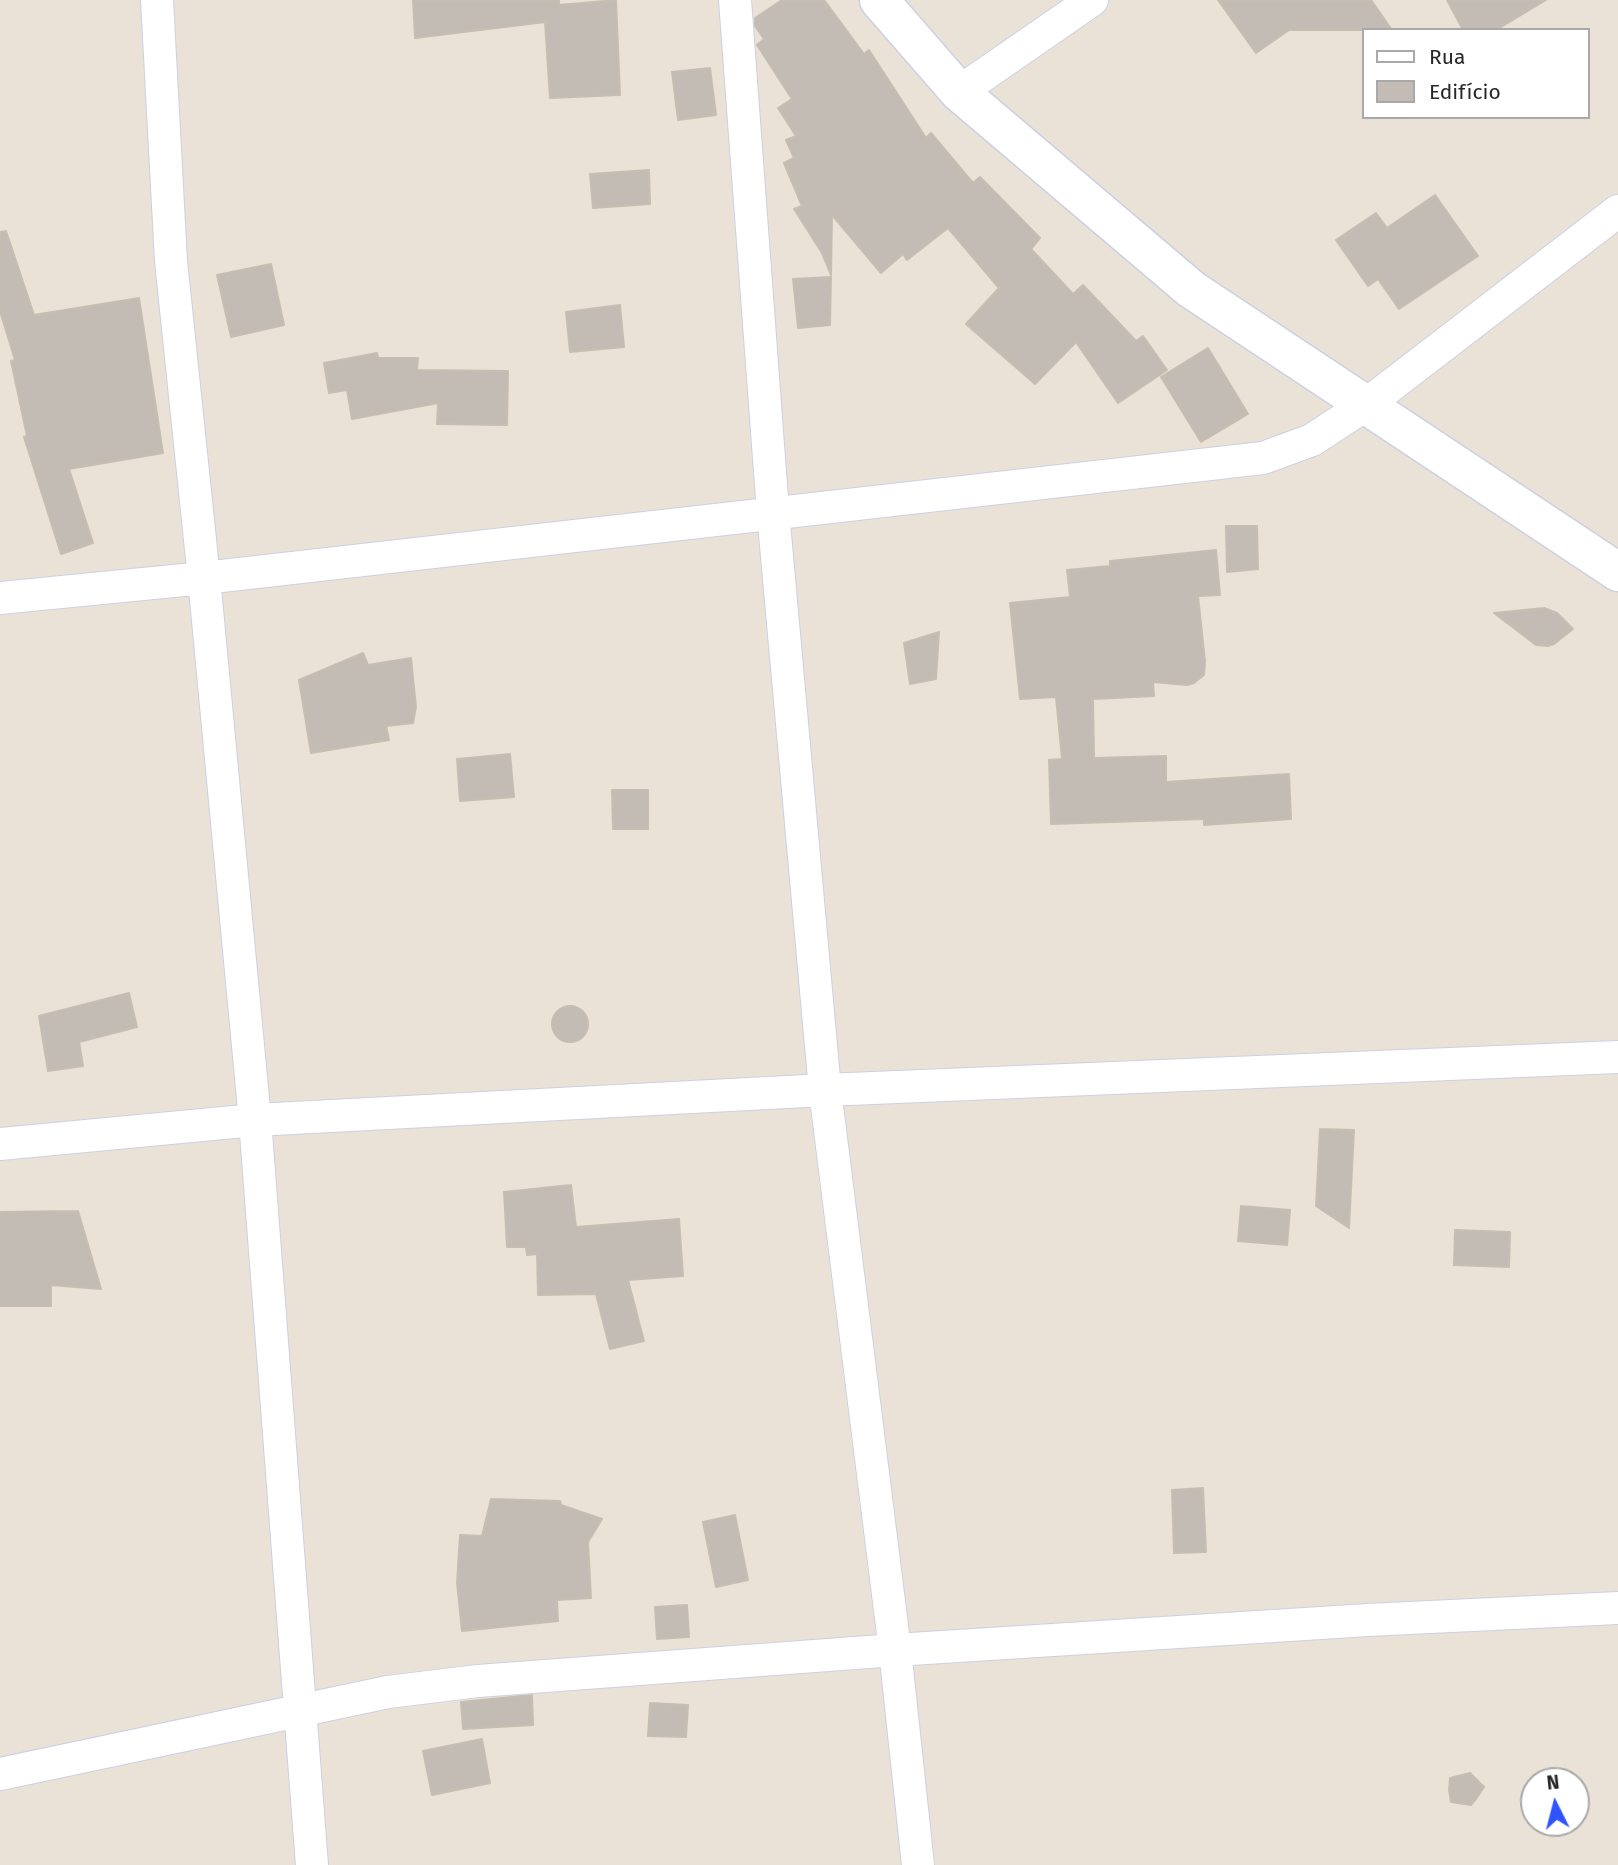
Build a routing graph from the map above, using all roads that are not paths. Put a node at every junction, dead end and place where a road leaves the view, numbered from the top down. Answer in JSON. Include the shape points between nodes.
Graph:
{"nodes":[{"id":1,"x":157,"y":0,"type":"edge"},
{"id":2,"x":734,"y":0,"type":"edge"},
{"id":3,"x":879,"y":0,"type":"edge"},
{"id":4,"x":1093,"y":0,"type":"edge"},
{"id":5,"x":960,"y":92,"type":"junction"},
{"id":6,"x":1618,"y":211,"type":"edge"},
{"id":7,"x":1367,"y":404,"type":"junction"},
{"id":8,"x":773,"y":512,"type":"junction"},
{"id":9,"x":1618,"y":572,"type":"edge"},
{"id":10,"x":204,"y":578,"type":"junction"},
{"id":11,"x":0,"y":598,"type":"edge"},
{"id":12,"x":1618,"y":1057,"type":"edge"},
{"id":13,"x":825,"y":1090,"type":"junction"},
{"id":14,"x":255,"y":1121,"type":"junction"},
{"id":15,"x":0,"y":1144,"type":"edge"},
{"id":16,"x":1618,"y":1608,"type":"edge"},
{"id":17,"x":895,"y":1650,"type":"junction"},
{"id":18,"x":302,"y":1709,"type":"junction"},
{"id":19,"x":0,"y":1773,"type":"edge"},
{"id":20,"x":312,"y":1865,"type":"edge"},
{"id":21,"x":918,"y":1865,"type":"edge"}],
"edges":[{"from":1,"to":10,"type":"street","via":[[171,261]]},
{"from":2,"to":8,"type":"street"},
{"from":3,"to":5,"type":"main road"},
{"from":4,"to":5,"type":"street"},
{"from":5,"to":7,"type":"main road","via":[[1191,289]]},
{"from":6,"to":7,"type":"street"},
{"from":7,"to":8,"type":"street","via":[[1312,440],[1263,458]]},
{"from":7,"to":9,"type":"main road"},
{"from":8,"to":10,"type":"street"},
{"from":8,"to":13,"type":"street"},
{"from":10,"to":11,"type":"street"},
{"from":10,"to":14,"type":"street"},
{"from":12,"to":13,"type":"street"},
{"from":13,"to":14,"type":"street"},
{"from":13,"to":17,"type":"street"},
{"from":14,"to":15,"type":"street"},
{"from":14,"to":18,"type":"street"},
{"from":16,"to":17,"type":"street"},
{"from":17,"to":18,"type":"street","via":[[478,1681]]},
{"from":17,"to":21,"type":"street"},
{"from":18,"to":19,"type":"street"},
{"from":18,"to":20,"type":"street"}]}
